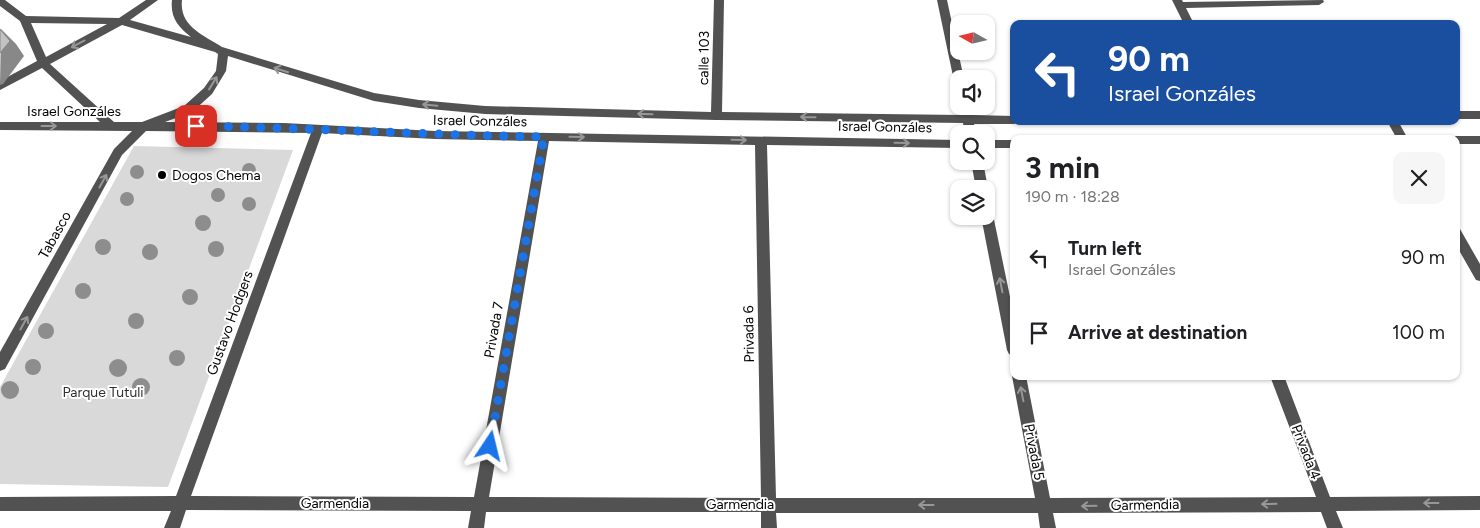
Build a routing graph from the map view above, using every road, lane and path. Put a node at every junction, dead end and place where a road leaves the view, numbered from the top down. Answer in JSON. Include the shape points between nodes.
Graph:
{"nodes":[{"id":1,"x":153,"y":0,"type":"edge"},
{"id":2,"x":178,"y":0,"type":"edge"},
{"id":3,"x":719,"y":0,"type":"edge"},
{"id":4,"x":942,"y":0,"type":"edge"},
{"id":5,"x":0,"y":1,"type":"edge"},
{"id":6,"x":1319,"y":2,"type":"dead end"},
{"id":7,"x":1178,"y":3,"type":"edge"},
{"id":8,"x":24,"y":19,"type":"junction"},
{"id":9,"x":1187,"y":20,"type":"edge"},
{"id":10,"x":121,"y":21,"type":"junction"},
{"id":11,"x":223,"y":52,"type":"junction"},
{"id":12,"x":43,"y":63,"type":"junction"},
{"id":13,"x":957,"y":70,"type":"edge"},
{"id":14,"x":0,"y":86,"type":"edge"},
{"id":15,"x":966,"y":115,"type":"edge"},
{"id":16,"x":1460,"y":115,"type":"edge"},
{"id":17,"x":1480,"y":115,"type":"edge"},
{"id":18,"x":716,"y":116,"type":"junction"},
{"id":19,"x":967,"y":120,"type":"junction"},
{"id":20,"x":1010,"y":120,"type":"edge"},
{"id":21,"x":968,"y":125,"type":"edge"},
{"id":22,"x":0,"y":126,"type":"edge"},
{"id":23,"x":111,"y":126,"type":"junction"},
{"id":24,"x":144,"y":126,"type":"junction"},
{"id":25,"x":318,"y":129,"type":"junction"},
{"id":26,"x":544,"y":137,"type":"junction"},
{"id":27,"x":762,"y":140,"type":"junction"},
{"id":28,"x":1460,"y":140,"type":"edge"},
{"id":29,"x":1480,"y":140,"type":"edge"},
{"id":30,"x":950,"y":144,"type":"edge"},
{"id":31,"x":995,"y":144,"type":"edge"},
{"id":32,"x":1010,"y":144,"type":"edge"},
{"id":33,"x":989,"y":225,"type":"edge"},
{"id":34,"x":1460,"y":241,"type":"edge"},
{"id":35,"x":1480,"y":276,"type":"edge"},
{"id":36,"x":1010,"y":330,"type":"edge"},
{"id":37,"x":0,"y":365,"type":"edge"},
{"id":38,"x":1020,"y":380,"type":"edge"},
{"id":39,"x":1278,"y":380,"type":"edge"},
{"id":40,"x":181,"y":503,"type":"junction"},
{"id":41,"x":1480,"y":503,"type":"edge"},
{"id":42,"x":0,"y":504,"type":"edge"},
{"id":43,"x":480,"y":504,"type":"junction"},
{"id":44,"x":768,"y":504,"type":"junction"},
{"id":45,"x":1325,"y":504,"type":"junction"},
{"id":46,"x":1044,"y":506,"type":"junction"},
{"id":47,"x":172,"y":528,"type":"edge"},
{"id":48,"x":476,"y":528,"type":"edge"},
{"id":49,"x":769,"y":528,"type":"edge"},
{"id":50,"x":1048,"y":528,"type":"edge"},
{"id":51,"x":1335,"y":528,"type":"edge"}],
"edges":[{"from":1,"to":10,"type":"street"},
{"from":2,"to":11,"type":"street","via":[[178,19]]},
{"from":3,"to":18,"type":"street","name":"calle 103"},
{"from":4,"to":13,"type":"street"},
{"from":5,"to":8,"type":"street"},
{"from":6,"to":7,"type":"street"},
{"from":7,"to":9,"type":"street"},
{"from":8,"to":10,"type":"street"},
{"from":8,"to":12,"type":"street"},
{"from":10,"to":11,"type":"street"},
{"from":10,"to":12,"type":"street","one_way":true},
{"from":18,"to":11,"type":"street","name":"Israel Gonzáles","one_way":true,"via":[[476,109],[420,104],[383,99]]},
{"from":24,"to":11,"type":"street","one_way":true,"via":[[188,109],[208,91],[221,71]]},
{"from":12,"to":14,"type":"street"},
{"from":12,"to":23,"type":"street"},
{"from":15,"to":19,"type":"street"},
{"from":16,"to":17,"type":"street"},
{"from":19,"to":18,"type":"street","name":"Israel Gonzáles","one_way":true},
{"from":19,"to":20,"type":"street","name":"Israel Gonzáles"},
{"from":19,"to":21,"type":"street"},
{"from":22,"to":23,"type":"street","name":"Israel Gonzáles","one_way":true},
{"from":23,"to":24,"type":"street","name":"Israel Gonzáles"},
{"from":24,"to":25,"type":"street","name":"Israel Gonzáles"},
{"from":37,"to":24,"type":"street","name":"Tabasco","one_way":true,"via":[[118,152]]},
{"from":25,"to":26,"type":"street","name":"Israel Gonzáles"},
{"from":25,"to":40,"type":"street","name":"Gustavo Hodgers"},
{"from":26,"to":27,"type":"street","name":"Israel Gonzáles","one_way":true},
{"from":26,"to":43,"type":"street","name":"Privada 7"},
{"from":27,"to":30,"type":"street","name":"Israel Gonzáles","one_way":true},
{"from":27,"to":44,"type":"street","name":"Privada 6"},
{"from":28,"to":29,"type":"street"},
{"from":31,"to":32,"type":"street"},
{"from":36,"to":33,"type":"street","one_way":true},
{"from":34,"to":35,"type":"street"},
{"from":46,"to":38,"type":"street","name":"Privada 5","one_way":true},
{"from":39,"to":45,"type":"street","name":"Privada 4"},
{"from":40,"to":42,"type":"street","name":"Garmendia"},
{"from":40,"to":43,"type":"street","name":"Garmendia"},
{"from":40,"to":47,"type":"street","name":"Gustavo Hodgers"},
{"from":41,"to":45,"type":"street","name":"Garmendia","one_way":true},
{"from":43,"to":44,"type":"street","name":"Garmendia"},
{"from":43,"to":48,"type":"street","name":"Privada 7"},
{"from":46,"to":44,"type":"street","name":"Garmendia","one_way":true},
{"from":44,"to":49,"type":"street","name":"Privada 6"},
{"from":45,"to":46,"type":"street","name":"Garmendia","one_way":true},
{"from":45,"to":51,"type":"street","name":"Privada 4"},
{"from":46,"to":50,"type":"street","name":"Privada 5"}]}
